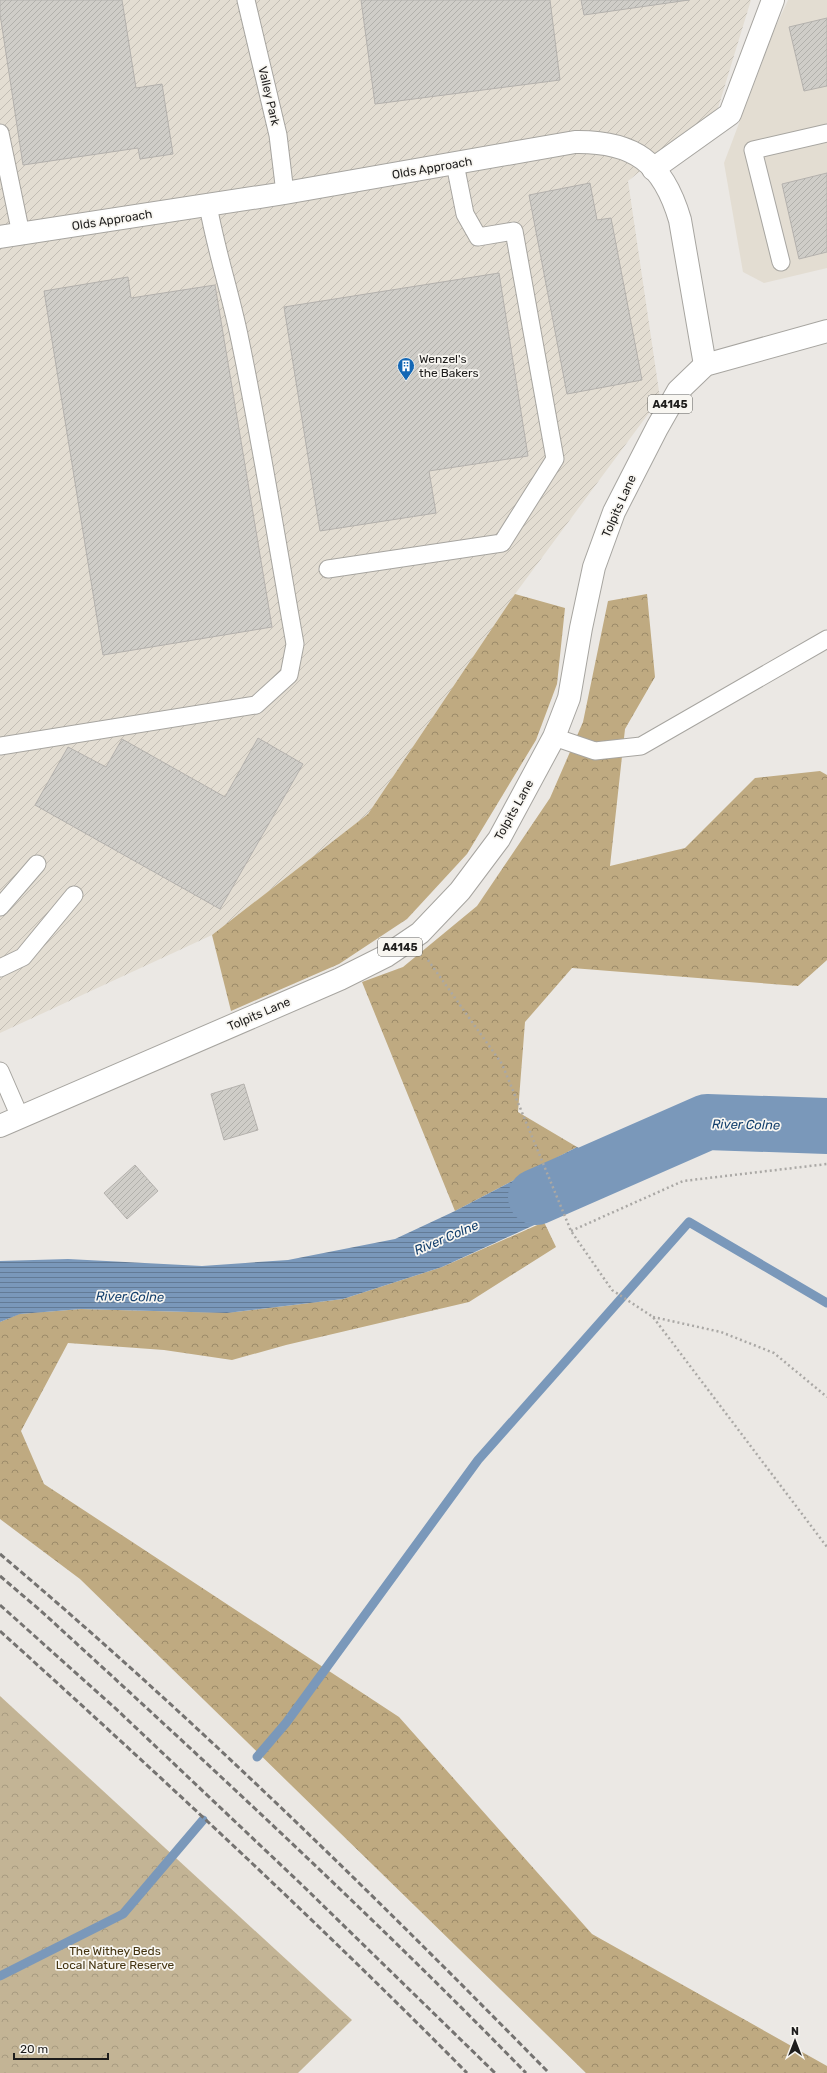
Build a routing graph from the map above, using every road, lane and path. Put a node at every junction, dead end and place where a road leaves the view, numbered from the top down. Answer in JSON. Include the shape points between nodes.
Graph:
{"nodes":[{"id":1,"x":246,"y":0,"type":"edge"},
{"id":2,"x":773,"y":0,"type":"edge"},
{"id":3,"x":0,"y":133,"type":"edge"},
{"id":4,"x":827,"y":133,"type":"edge"},
{"id":5,"x":455,"y":164,"type":"junction"},
{"id":6,"x":653,"y":168,"type":"junction"},
{"id":7,"x":285,"y":192,"type":"junction"},
{"id":8,"x":208,"y":205,"type":"junction"},
{"id":9,"x":10,"y":235,"type":"edge"},
{"id":10,"x":781,"y":262,"type":"dead end"},
{"id":11,"x":827,"y":331,"type":"edge"},
{"id":12,"x":705,"y":364,"type":"junction"},
{"id":13,"x":328,"y":569,"type":"dead end"},
{"id":14,"x":827,"y":639,"type":"edge"},
{"id":15,"x":554,"y":737,"type":"junction"},
{"id":16,"x":0,"y":746,"type":"edge"},
{"id":17,"x":37,"y":864,"type":"dead end"},
{"id":18,"x":74,"y":895,"type":"dead end"},
{"id":19,"x":0,"y":907,"type":"edge"},
{"id":20,"x":420,"y":933,"type":"junction"},
{"id":21,"x":0,"y":968,"type":"edge"},
{"id":22,"x":0,"y":1071,"type":"edge"},
{"id":23,"x":20,"y":1117,"type":"junction"},
{"id":24,"x":0,"y":1126,"type":"edge"},
{"id":25,"x":827,"y":1164,"type":"edge"},
{"id":26,"x":571,"y":1231,"type":"junction"},
{"id":27,"x":653,"y":1317,"type":"junction"},
{"id":28,"x":827,"y":1397,"type":"edge"},
{"id":29,"x":827,"y":1547,"type":"edge"}],
"edges":[{"from":1,"to":7,"type":"lane","name":"Valley Park","via":[[278,135]]},
{"from":2,"to":6,"type":"main road","via":[[730,114]]},
{"from":3,"to":9,"type":"lane"},
{"from":4,"to":10,"type":"lane","via":[[753,150]]},
{"from":5,"to":6,"type":"main road","name":"Olds Approach","via":[[574,142],[599,142],[634,152]]},
{"from":5,"to":7,"type":"main road","name":"Olds Approach"},
{"from":5,"to":13,"type":"lane","via":[[464,214],[478,237],[514,231],[555,459],[502,543]]},
{"from":6,"to":12,"type":"main road","name":"Olds Approach","via":[[665,182],[680,220]]},
{"from":7,"to":8,"type":"main road","name":"Olds Approach"},
{"from":8,"to":9,"type":"main road","name":"Olds Approach"},
{"from":8,"to":16,"type":"lane","via":[[240,340],[295,644],[289,675],[256,705]]},
{"from":11,"to":12,"type":"main road","name":"Tolpits Lane","number":"A4145"},
{"from":12,"to":15,"type":"main road","name":"Tolpits Lane","number":"A4145","via":[[678,391],[614,512],[594,567],[569,698]]},
{"from":14,"to":15,"type":"lane","via":[[641,746],[595,751]]},
{"from":15,"to":20,"type":"main road","name":"Tolpits Lane","number":"A4145","via":[[499,839],[460,891]]},
{"from":17,"to":19,"type":"lane"},
{"from":18,"to":21,"type":"lane","via":[[23,957]]},
{"from":20,"to":23,"type":"main road","name":"Tolpits Lane","number":"A4145","via":[[386,956],[340,979]]},
{"from":20,"to":26,"type":"path","via":[[428,962],[502,1064]]},
{"from":22,"to":23,"type":"lane"},
{"from":23,"to":24,"type":"main road","name":"Tolpits Lane","number":"A4145"},
{"from":25,"to":26,"type":"path","via":[[683,1181]]},
{"from":26,"to":27,"type":"path","via":[[612,1290]]},
{"from":27,"to":28,"type":"path","via":[[721,1332],[774,1353]]},
{"from":27,"to":29,"type":"path"}]}
